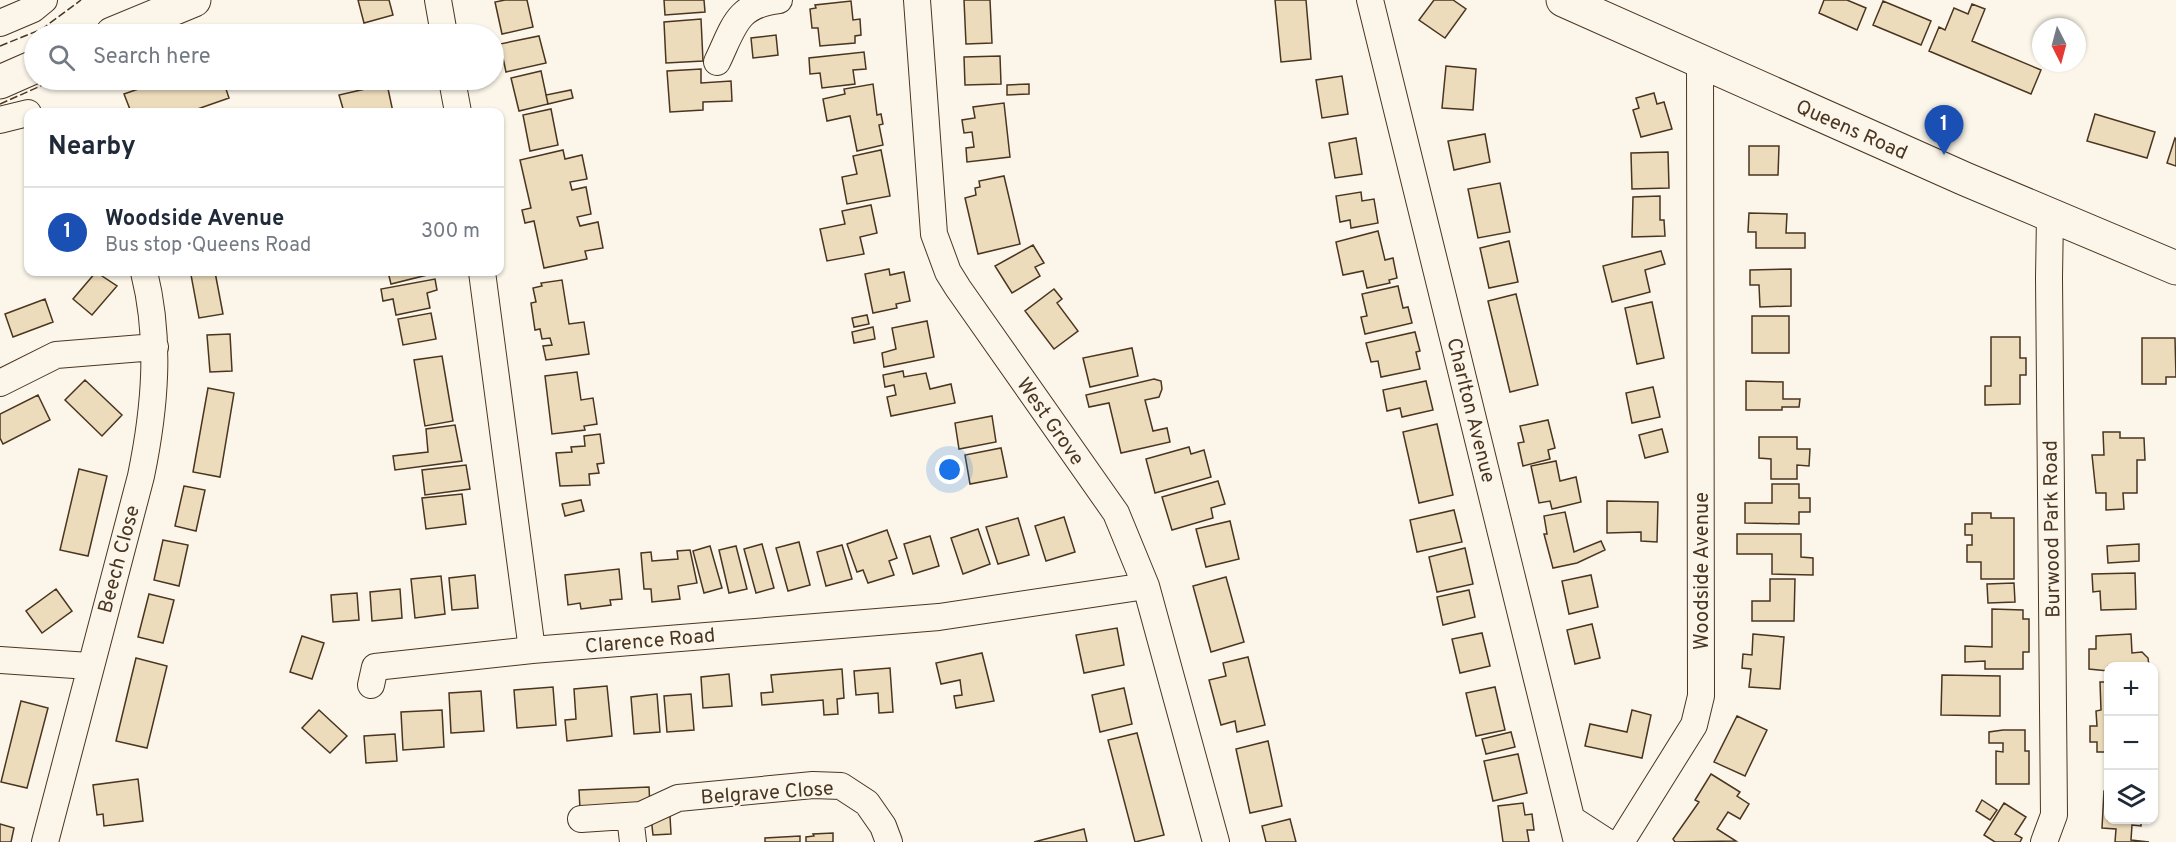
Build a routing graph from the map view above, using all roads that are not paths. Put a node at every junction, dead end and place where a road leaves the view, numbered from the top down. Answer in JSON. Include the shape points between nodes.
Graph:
{"nodes":[{"id":1,"x":45,"y":0,"type":"edge"},
{"id":2,"x":194,"y":0,"type":"edge"},
{"id":3,"x":438,"y":0,"type":"edge"},
{"id":4,"x":779,"y":0,"type":"edge"},
{"id":5,"x":1370,"y":0,"type":"edge"},
{"id":6,"x":1563,"y":0,"type":"edge"},
{"id":7,"x":910,"y":1,"type":"edge"},
{"id":8,"x":744,"y":5,"type":"edge"},
{"id":9,"x":0,"y":24,"type":"edge"},
{"id":10,"x":136,"y":24,"type":"edge"},
{"id":11,"x":442,"y":24,"type":"edge"},
{"id":12,"x":717,"y":62,"type":"dead end"},
{"id":13,"x":1700,"y":62,"type":"junction"},
{"id":14,"x":24,"y":71,"type":"edge"},
{"id":15,"x":0,"y":82,"type":"edge"},
{"id":16,"x":454,"y":90,"type":"edge"},
{"id":17,"x":457,"y":108,"type":"edge"},
{"id":18,"x":24,"y":114,"type":"edge"},
{"id":19,"x":0,"y":120,"type":"edge"},
{"id":20,"x":2050,"y":215,"type":"junction"},
{"id":21,"x":2176,"y":268,"type":"edge"},
{"id":22,"x":145,"y":276,"type":"edge"},
{"id":23,"x":483,"y":276,"type":"edge"},
{"id":24,"x":155,"y":347,"type":"junction"},
{"id":25,"x":0,"y":383,"type":"edge"},
{"id":26,"x":1146,"y":586,"type":"junction"},
{"id":27,"x":532,"y":650,"type":"junction"},
{"id":28,"x":0,"y":660,"type":"edge"},
{"id":29,"x":89,"y":666,"type":"junction"},
{"id":30,"x":371,"y":685,"type":"dead end"},
{"id":31,"x":630,"y":816,"type":"junction"},
{"id":32,"x":581,"y":819,"type":"dead end"},
{"id":33,"x":1575,"y":831,"type":"edge"},
{"id":34,"x":45,"y":842,"type":"edge"},
{"id":35,"x":633,"y":842,"type":"edge"},
{"id":36,"x":889,"y":842,"type":"edge"},
{"id":37,"x":1216,"y":842,"type":"edge"},
{"id":38,"x":1607,"y":842,"type":"edge"},
{"id":39,"x":1621,"y":842,"type":"edge"},
{"id":40,"x":2044,"y":842,"type":"edge"}],
"edges":[{"from":1,"to":9,"type":"street"},
{"from":2,"to":10,"type":"main road"},
{"from":3,"to":11,"type":"street"},
{"from":4,"to":8,"type":"street"},
{"from":5,"to":33,"type":"street","name":"Charlton Avenue"},
{"from":6,"to":13,"type":"main road","name":"Queens Road"},
{"from":7,"to":26,"type":"street","name":"West Grove","via":[[932,213],[940,253],[958,288],[1116,513]]},
{"from":8,"to":12,"type":"street"},
{"from":13,"to":20,"type":"main road","name":"Queens Road"},
{"from":13,"to":39,"type":"street","name":"Woodside Avenue","via":[[1701,696],[1694,725]]},
{"from":14,"to":15,"type":"main road"},
{"from":16,"to":17,"type":"street"},
{"from":18,"to":19,"type":"street"},
{"from":20,"to":21,"type":"main road","name":"Queens Road"},
{"from":20,"to":40,"type":"street","name":"Burwood Park Road","via":[[2054,815]]},
{"from":22,"to":24,"type":"street","name":"Beech Close"},
{"from":23,"to":27,"type":"street"},
{"from":24,"to":25,"type":"street","via":[[56,355]]},
{"from":24,"to":29,"type":"street","name":"Beech Close","via":[[154,388],[143,465]]},
{"from":26,"to":27,"type":"street","name":"Clarence Road","via":[[939,617]]},
{"from":26,"to":37,"type":"street","name":"West Grove"},
{"from":27,"to":30,"type":"street","name":"Clarence Road","via":[[375,667]]},
{"from":28,"to":29,"type":"street"},
{"from":29,"to":34,"type":"street","name":"Beech Close"},
{"from":31,"to":32,"type":"street","name":"Belgrave Close"},
{"from":31,"to":35,"type":"street"},
{"from":31,"to":36,"type":"street","name":"Belgrave Close","via":[[678,798],[813,785],[841,786],[867,803]]},
{"from":33,"to":38,"type":"street","name":"Charlton Avenue"}]}
